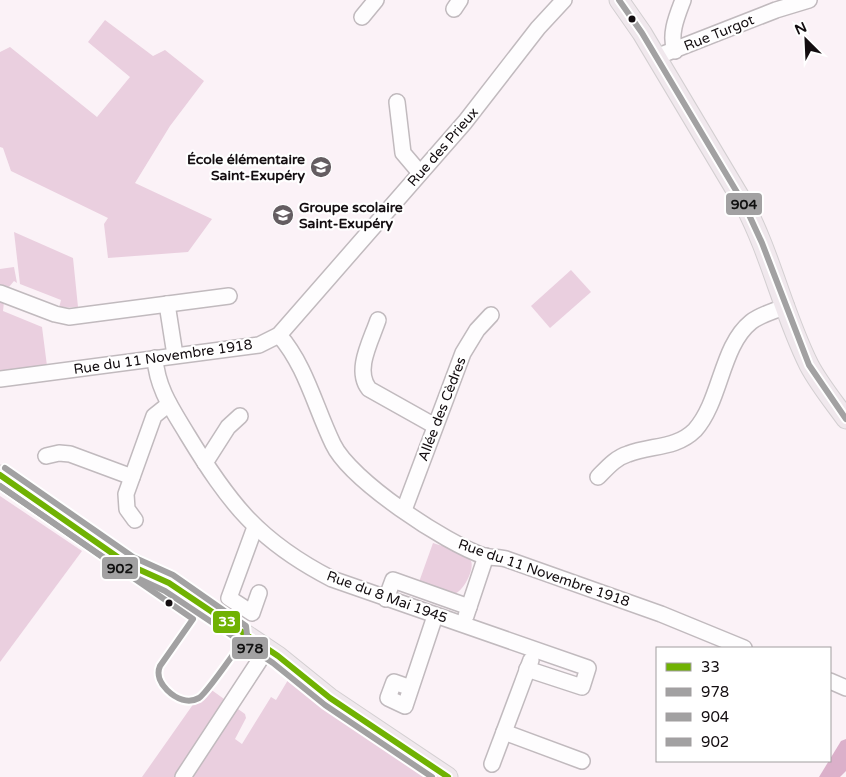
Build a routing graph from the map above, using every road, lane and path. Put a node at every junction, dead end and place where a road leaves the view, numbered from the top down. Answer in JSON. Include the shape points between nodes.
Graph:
{"nodes":[{"id":1,"x":376,"y":0,"type":"edge"},
{"id":2,"x":564,"y":0,"type":"edge"},
{"id":3,"x":619,"y":0,"type":"edge"},
{"id":4,"x":682,"y":0,"type":"edge"},
{"id":5,"x":809,"y":0,"type":"edge"},
{"id":6,"x":362,"y":17,"type":"dead end"},
{"id":7,"x":674,"y":51,"type":"junction"},
{"id":8,"x":656,"y":57,"type":"junction"},
{"id":9,"x":397,"y":102,"type":"dead end"},
{"id":10,"x":420,"y":173,"type":"junction"},
{"id":11,"x":0,"y":292,"type":"edge"},
{"id":12,"x":229,"y":296,"type":"dead end"},
{"id":13,"x":167,"y":304,"type":"junction"},
{"id":14,"x":786,"y":306,"type":"junction"},
{"id":15,"x":491,"y":315,"type":"dead end"},
{"id":16,"x":378,"y":320,"type":"dead end"},
{"id":17,"x":279,"y":335,"type":"junction"},
{"id":18,"x":175,"y":356,"type":"junction"},
{"id":19,"x":155,"y":358,"type":"junction"},
{"id":20,"x":0,"y":379,"type":"edge"},
{"id":21,"x":169,"y":404,"type":"junction"},
{"id":22,"x":240,"y":416,"type":"dead end"},
{"id":23,"x":846,"y":419,"type":"edge"},
{"id":24,"x":435,"y":426,"type":"junction"},
{"id":25,"x":46,"y":456,"type":"dead end"},
{"id":26,"x":205,"y":463,"type":"junction"},
{"id":27,"x":0,"y":475,"type":"edge"},
{"id":28,"x":132,"y":477,"type":"junction"},
{"id":29,"x":598,"y":477,"type":"dead end"},
{"id":30,"x":404,"y":510,"type":"junction"},
{"id":31,"x":135,"y":520,"type":"dead end"},
{"id":32,"x":255,"y":527,"type":"junction"},
{"id":33,"x":486,"y":556,"type":"junction"},
{"id":34,"x":260,"y":593,"type":"dead end"},
{"id":35,"x":386,"y":598,"type":"junction"},
{"id":36,"x":469,"y":607,"type":"junction"},
{"id":37,"x":435,"y":616,"type":"junction"},
{"id":38,"x":463,"y":625,"type":"junction"},
{"id":39,"x":742,"y":647,"type":"edge"},
{"id":40,"x":535,"y":650,"type":"junction"},
{"id":41,"x":265,"y":652,"type":"junction"},
{"id":42,"x":528,"y":669,"type":"junction"},
{"id":43,"x":831,"y":681,"type":"edge"},
{"id":44,"x":411,"y":688,"type":"dead end"},
{"id":45,"x":846,"y":688,"type":"edge"},
{"id":46,"x":504,"y":732,"type":"junction"},
{"id":47,"x":582,"y":761,"type":"dead end"},
{"id":48,"x":492,"y":764,"type":"dead end"},
{"id":49,"x":183,"y":777,"type":"edge"},
{"id":50,"x":448,"y":777,"type":"edge"}],
"edges":[{"from":1,"to":6,"type":"street"},
{"from":2,"to":10,"type":"street","name":"Rue des Prieux"},
{"from":3,"to":8,"type":"main road"},
{"from":4,"to":7,"type":"street","via":[[674,26]]},
{"from":5,"to":7,"type":"street","name":"Rue Turgot"},
{"from":7,"to":8,"type":"street","name":"Rue Turgot"},
{"from":8,"to":14,"type":"main road","via":[[744,204]]},
{"from":9,"to":10,"type":"street","via":[[402,153]]},
{"from":10,"to":17,"type":"street","name":"Rue des Prieux"},
{"from":11,"to":13,"type":"street","via":[[63,316]]},
{"from":12,"to":13,"type":"street"},
{"from":13,"to":18,"type":"street"},
{"from":14,"to":23,"type":"main road","via":[[810,366]]},
{"from":14,"to":29,"type":"street","via":[[760,317],[743,331],[707,412],[695,429],[669,445],[622,456]]},
{"from":15,"to":24,"type":"street","name":"Allée des Cèdres","via":[[463,353]]},
{"from":16,"to":24,"type":"street","via":[[361,372],[364,383],[369,389]]},
{"from":17,"to":18,"type":"street","name":"Rue du 11 Novembre 1918","via":[[259,345]]},
{"from":17,"to":30,"type":"street","name":"Rue du 11 Novembre 1918","via":[[296,358],[338,453],[353,471]]},
{"from":18,"to":19,"type":"street","name":"Rue du 11 Novembre 1918"},
{"from":19,"to":20,"type":"street","name":"Rue du 11 Novembre 1918"},
{"from":19,"to":21,"type":"street","name":"Rue du 8 Mai 1945","via":[[158,382]]},
{"from":21,"to":26,"type":"street","name":"Rue du 8 Mai 1945"},
{"from":21,"to":28,"type":"street","via":[[154,416]]},
{"from":22,"to":26,"type":"street","via":[[228,427]]},
{"from":24,"to":30,"type":"street","name":"Allée des Cèdres"},
{"from":25,"to":28,"type":"street","via":[[70,454]]},
{"from":26,"to":32,"type":"street","name":"Rue du 8 Mai 1945","via":[[224,492]]},
{"from":27,"to":41,"type":"main road","via":[[129,565],[169,583]]},
{"from":28,"to":31,"type":"street","via":[[126,504]]},
{"from":30,"to":33,"type":"street","name":"Rue du 11 Novembre 1918","via":[[437,535]]},
{"from":32,"to":34,"type":"street","via":[[229,598],[252,613]]},
{"from":32,"to":35,"type":"street","name":"Rue du 8 Mai 1945","via":[[316,571]]},
{"from":33,"to":36,"type":"street"},
{"from":33,"to":39,"type":"street","name":"Rue du 11 Novembre 1918","via":[[506,559],[643,607]]},
{"from":35,"to":36,"type":"street","via":[[393,580]]},
{"from":35,"to":37,"type":"street","name":"Rue du 8 Mai 1945"},
{"from":36,"to":38,"type":"street"},
{"from":37,"to":38,"type":"street","name":"Rue du 8 Mai 1945"},
{"from":37,"to":44,"type":"street"},
{"from":38,"to":40,"type":"street","name":"Rue du 8 Mai 1945"},
{"from":40,"to":42,"type":"street"},
{"from":40,"to":42,"type":"street","name":"Rue du 8 Mai 1945","via":[[588,668],[582,687]]},
{"from":41,"to":49,"type":"street"},
{"from":41,"to":50,"type":"main road"},
{"from":42,"to":46,"type":"street"},
{"from":43,"to":45,"type":"street"},
{"from":46,"to":47,"type":"street"},
{"from":46,"to":48,"type":"street"}]}
